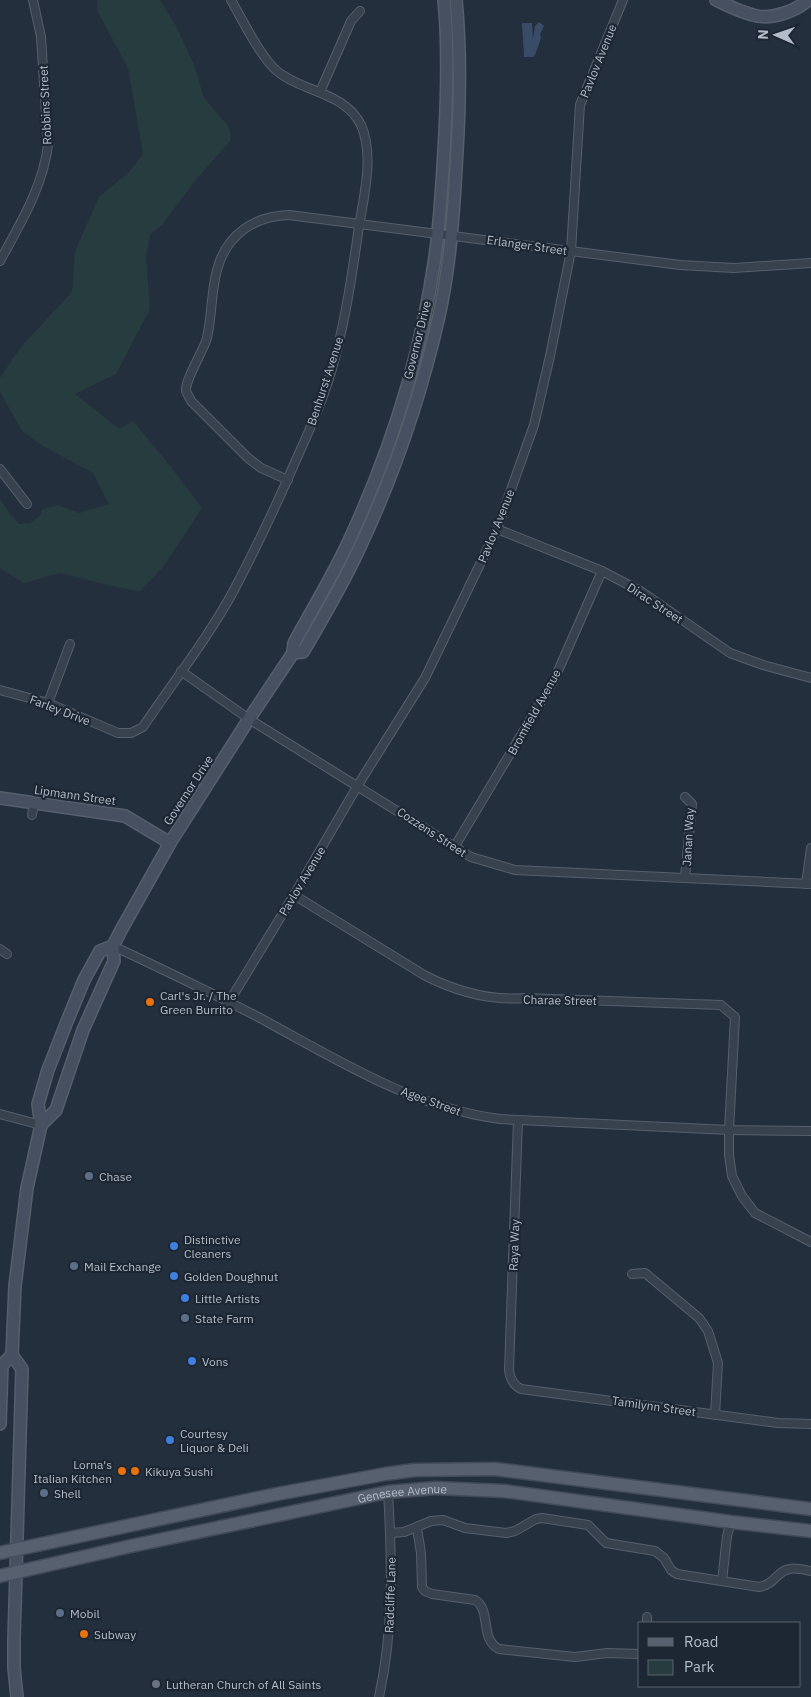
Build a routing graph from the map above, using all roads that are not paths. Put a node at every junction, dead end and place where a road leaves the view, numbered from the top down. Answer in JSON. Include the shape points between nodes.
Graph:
{"nodes":[{"id":1,"x":33,"y":0,"type":"edge"},
{"id":2,"x":230,"y":0,"type":"edge"},
{"id":3,"x":444,"y":0,"type":"edge"},
{"id":4,"x":456,"y":0,"type":"edge"},
{"id":5,"x":623,"y":0,"type":"edge"},
{"id":6,"x":716,"y":0,"type":"edge"},
{"id":7,"x":808,"y":0,"type":"edge"},
{"id":8,"x":360,"y":11,"type":"dead end"},
{"id":9,"x":320,"y":92,"type":"junction"},
{"id":10,"x":360,"y":224,"type":"junction"},
{"id":11,"x":438,"y":233,"type":"junction"},
{"id":12,"x":452,"y":235,"type":"junction"},
{"id":13,"x":570,"y":251,"type":"junction"},
{"id":14,"x":0,"y":261,"type":"edge"},
{"id":15,"x":811,"y":263,"type":"edge"},
{"id":16,"x":0,"y":469,"type":"edge"},
{"id":17,"x":288,"y":480,"type":"junction"},
{"id":18,"x":27,"y":504,"type":"dead end"},
{"id":19,"x":497,"y":530,"type":"junction"},
{"id":20,"x":602,"y":571,"type":"junction"},
{"id":21,"x":70,"y":644,"type":"dead end"},
{"id":22,"x":293,"y":653,"type":"junction"},
{"id":23,"x":181,"y":671,"type":"junction"},
{"id":24,"x":811,"y":678,"type":"edge"},
{"id":25,"x":0,"y":690,"type":"edge"},
{"id":26,"x":48,"y":703,"type":"junction"},
{"id":27,"x":249,"y":719,"type":"junction"},
{"id":28,"x":118,"y":733,"type":"joint"},
{"id":29,"x":358,"y":785,"type":"junction"},
{"id":30,"x":685,"y":797,"type":"dead end"},
{"id":31,"x":0,"y":798,"type":"edge"},
{"id":32,"x":34,"y":803,"type":"junction"},
{"id":33,"x":32,"y":815,"type":"dead end"},
{"id":34,"x":170,"y":843,"type":"junction"},
{"id":35,"x":455,"y":846,"type":"junction"},
{"id":36,"x":811,"y":848,"type":"edge"},
{"id":37,"x":685,"y":878,"type":"junction"},
{"id":38,"x":808,"y":884,"type":"edge"},
{"id":39,"x":294,"y":895,"type":"junction"},
{"id":40,"x":113,"y":946,"type":"junction"},
{"id":41,"x":228,"y":1002,"type":"junction"},
{"id":42,"x":0,"y":1114,"type":"edge"},
{"id":43,"x":518,"y":1120,"type":"junction"},
{"id":44,"x":41,"y":1125,"type":"junction"},
{"id":45,"x":729,"y":1130,"type":"junction"},
{"id":46,"x":811,"y":1131,"type":"edge"},
{"id":47,"x":811,"y":1242,"type":"edge"},
{"id":48,"x":632,"y":1274,"type":"dead end"},
{"id":49,"x":12,"y":1354,"type":"junction"},
{"id":50,"x":509,"y":1370,"type":"joint"},
{"id":51,"x":715,"y":1414,"type":"junction"},
{"id":52,"x":0,"y":1424,"type":"edge"},
{"id":53,"x":811,"y":1424,"type":"edge"},
{"id":54,"x":388,"y":1492,"type":"junction"},
{"id":55,"x":737,"y":1500,"type":"junction"},
{"id":56,"x":811,"y":1509,"type":"edge"},
{"id":57,"x":731,"y":1522,"type":"junction"},
{"id":58,"x":417,"y":1528,"type":"junction"},
{"id":59,"x":811,"y":1531,"type":"edge"},
{"id":60,"x":390,"y":1533,"type":"junction"},
{"id":61,"x":17,"y":1550,"type":"junction"},
{"id":62,"x":0,"y":1553,"type":"edge"},
{"id":63,"x":811,"y":1571,"type":"edge"},
{"id":64,"x":17,"y":1573,"type":"junction"},
{"id":65,"x":0,"y":1576,"type":"edge"},
{"id":66,"x":722,"y":1581,"type":"junction"},
{"id":67,"x":638,"y":1654,"type":"edge"},
{"id":68,"x":17,"y":1697,"type":"edge"},
{"id":69,"x":379,"y":1697,"type":"edge"}],
"edges":[{"from":1,"to":14,"type":"street","name":"Robbins Street","via":[[41,37],[47,156],[33,200]]},
{"from":2,"to":9,"type":"street","name":"Benhurst Avenue","via":[[276,70]]},
{"from":3,"to":11,"type":"main road","name":"Governor Drive","via":[[447,90]]},
{"from":4,"to":12,"type":"main road","name":"Governor Drive","via":[[461,90]]},
{"from":5,"to":13,"type":"street","name":"Pavlov Avenue","via":[[580,105]]},
{"from":6,"to":7,"type":"main road","via":[[740,12],[758,16],[787,12]]},
{"from":8,"to":9,"type":"street","via":[[351,22]]},
{"from":9,"to":10,"type":"street","name":"Benhurst Avenue","via":[[347,108],[359,122],[366,138],[368,157]]},
{"from":10,"to":11,"type":"street","name":"Erlanger Street"},
{"from":10,"to":17,"type":"street","name":"Benhurst Avenue","via":[[349,298],[335,359]]},
{"from":10,"to":17,"type":"street","name":"Erlanger Street","via":[[273,215],[245,227],[222,254],[216,271],[206,339],[186,391],[191,401],[248,458]]},
{"from":11,"to":12,"type":"street","name":"Erlanger Street"},
{"from":11,"to":22,"type":"main road","name":"Governor Drive","via":[[426,313],[396,421],[348,544],[294,643]]},
{"from":12,"to":13,"type":"street","name":"Erlanger Street"},
{"from":12,"to":22,"type":"main road","name":"Governor Drive","via":[[439,316],[408,425],[384,492],[359,549],[303,652]]},
{"from":13,"to":15,"type":"street","name":"Erlanger Street","via":[[680,266],[734,268]]},
{"from":13,"to":19,"type":"street","name":"Pavlov Avenue","via":[[534,425]]},
{"from":16,"to":18,"type":"street"},
{"from":17,"to":23,"type":"street","name":"Benhurst Avenue","via":[[234,590]]},
{"from":19,"to":20,"type":"street","name":"Dirac Street"},
{"from":19,"to":29,"type":"street","name":"Pavlov Avenue","via":[[425,678]]},
{"from":20,"to":24,"type":"street","name":"Dirac Street","via":[[642,592],[730,653],[763,666]]},
{"from":20,"to":35,"type":"street","name":"Bromfield Avenue","via":[[554,680]]},
{"from":21,"to":26,"type":"street"},
{"from":22,"to":27,"type":"main road","name":"Governor Drive"},
{"from":23,"to":27,"type":"street","name":"Cozzens Street"},
{"from":23,"to":28,"type":"street","name":"Benhurst Avenue","via":[[142,728],[131,733]]},
{"from":25,"to":26,"type":"street","name":"Farley Drive"},
{"from":26,"to":28,"type":"street","name":"Farley Drive"},
{"from":27,"to":29,"type":"street","name":"Cozzens Street"},
{"from":27,"to":34,"type":"main road","name":"Governor Drive"},
{"from":29,"to":35,"type":"street","name":"Cozzens Street"},
{"from":29,"to":39,"type":"street","name":"Pavlov Avenue"},
{"from":30,"to":37,"type":"street","name":"Janan Way","via":[[692,804]]},
{"from":31,"to":32,"type":"main road","name":"Lipmann Street"},
{"from":32,"to":33,"type":"street"},
{"from":32,"to":34,"type":"main road","name":"Lipmann Street","via":[[125,816]]},
{"from":34,"to":40,"type":"main road","name":"Governor Drive"},
{"from":35,"to":37,"type":"street","name":"Cozzens Street","via":[[470,857],[515,870]]},
{"from":36,"to":38,"type":"street"},
{"from":37,"to":38,"type":"street","name":"Cozzens Street"},
{"from":39,"to":41,"type":"street","name":"Pavlov Avenue"},
{"from":39,"to":45,"type":"street","name":"Charae Street","via":[[424,975],[465,992],[505,1000],[721,1005],[735,1017]]},
{"from":40,"to":41,"type":"street","name":"Agee Street"},
{"from":40,"to":44,"type":"main road","name":"Governor Drive","via":[[114,960],[83,1030],[56,1110]]},
{"from":40,"to":44,"type":"main road","name":"Governor Drive","via":[[100,951],[66,1024],[38,1104]]},
{"from":41,"to":43,"type":"street","name":"Agee Street","via":[[380,1082],[447,1109],[475,1116]]},
{"from":42,"to":44,"type":"street"},
{"from":43,"to":45,"type":"street","name":"Agee Street"},
{"from":43,"to":50,"type":"street","name":"Raya Way"},
{"from":44,"to":49,"type":"main road","name":"Governor Drive","via":[[27,1188],[17,1267]]},
{"from":45,"to":46,"type":"street","name":"Agee Street"},
{"from":45,"to":47,"type":"street","via":[[728,1155],[732,1176],[742,1196],[755,1213]]},
{"from":48,"to":51,"type":"street","via":[[645,1273],[699,1318],[708,1330],[718,1363]]},
{"from":49,"to":52,"type":"main road","name":"Governor Drive","via":[[2,1365]]},
{"from":49,"to":61,"type":"main road","name":"Governor Drive","via":[[22,1369]]},
{"from":50,"to":51,"type":"street","name":"Tamilynn Street","via":[[509,1377],[521,1389]]},
{"from":51,"to":53,"type":"street","name":"Tamilynn Street"},
{"from":54,"to":57,"type":"main road","name":"Genesee Avenue","via":[[436,1488],[504,1491]]},
{"from":54,"to":60,"type":"street","name":"Radcliffe Lane"},
{"from":54,"to":64,"type":"main road","name":"Genesee Avenue"},
{"from":55,"to":56,"type":"main road","name":"Genesee Avenue"},
{"from":55,"to":57,"type":"main road"},
{"from":55,"to":61,"type":"main road","name":"Genesee Avenue","via":[[495,1469],[415,1470],[277,1494]]},
{"from":57,"to":59,"type":"main road","name":"Genesee Avenue"},
{"from":57,"to":66,"type":"street"},
{"from":58,"to":60,"type":"street"},
{"from":58,"to":66,"type":"street","via":[[442,1520],[465,1528],[506,1533],[542,1518],[588,1525],[606,1543],[655,1551],[676,1574]]},
{"from":58,"to":67,"type":"street","via":[[425,1592],[480,1603],[492,1646],[575,1657]]},
{"from":60,"to":69,"type":"street","name":"Radcliffe Lane","via":[[390,1625]]},
{"from":61,"to":62,"type":"main road","name":"Genesee Avenue"},
{"from":61,"to":64,"type":"main road","name":"Governor Drive"},
{"from":63,"to":66,"type":"street","via":[[791,1568],[783,1571],[768,1586]]},
{"from":64,"to":65,"type":"main road","name":"Genesee Avenue"},
{"from":64,"to":68,"type":"main road","name":"Governor Drive","via":[[14,1668]]}]}
